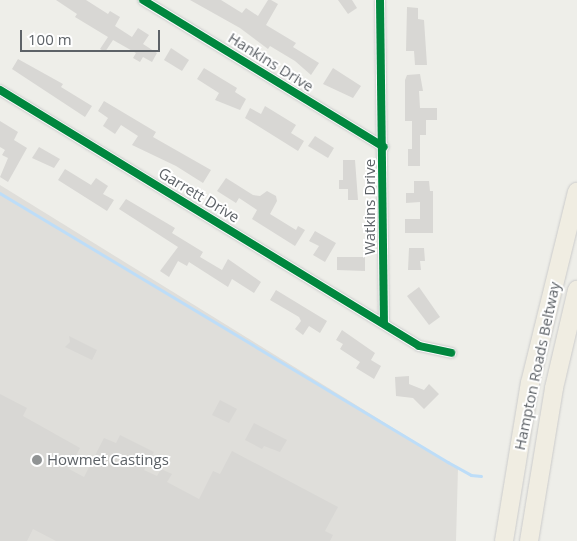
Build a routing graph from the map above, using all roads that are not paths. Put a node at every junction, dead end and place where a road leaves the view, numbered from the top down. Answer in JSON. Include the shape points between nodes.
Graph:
{"nodes":[{"id":1,"x":143,"y":0,"type":"edge"},
{"id":2,"x":380,"y":0,"type":"edge"},
{"id":3,"x":0,"y":90,"type":"edge"},
{"id":4,"x":384,"y":148,"type":"junction"},
{"id":5,"x":577,"y":192,"type":"edge"},
{"id":6,"x":577,"y":290,"type":"edge"},
{"id":7,"x":384,"y":324,"type":"junction"},
{"id":8,"x":451,"y":353,"type":"dead end"},
{"id":9,"x":504,"y":541,"type":"edge"},
{"id":10,"x":529,"y":541,"type":"edge"}],
"edges":[{"from":1,"to":4,"type":"street","name":"Hankins Drive"},
{"from":2,"to":4,"type":"street","name":"Watkins Drive"},
{"from":3,"to":7,"type":"street","name":"Garrett Drive"},
{"from":4,"to":7,"type":"street","name":"Watkins Drive"},
{"from":5,"to":9,"type":"highway","name":"Hampton Roads Beltway","via":[[530,383]]},
{"from":6,"to":10,"type":"highway","name":"Hampton Roads Beltway","via":[[554,388]]},
{"from":7,"to":8,"type":"street","name":"Garrett Drive","via":[[426,349]]}]}
